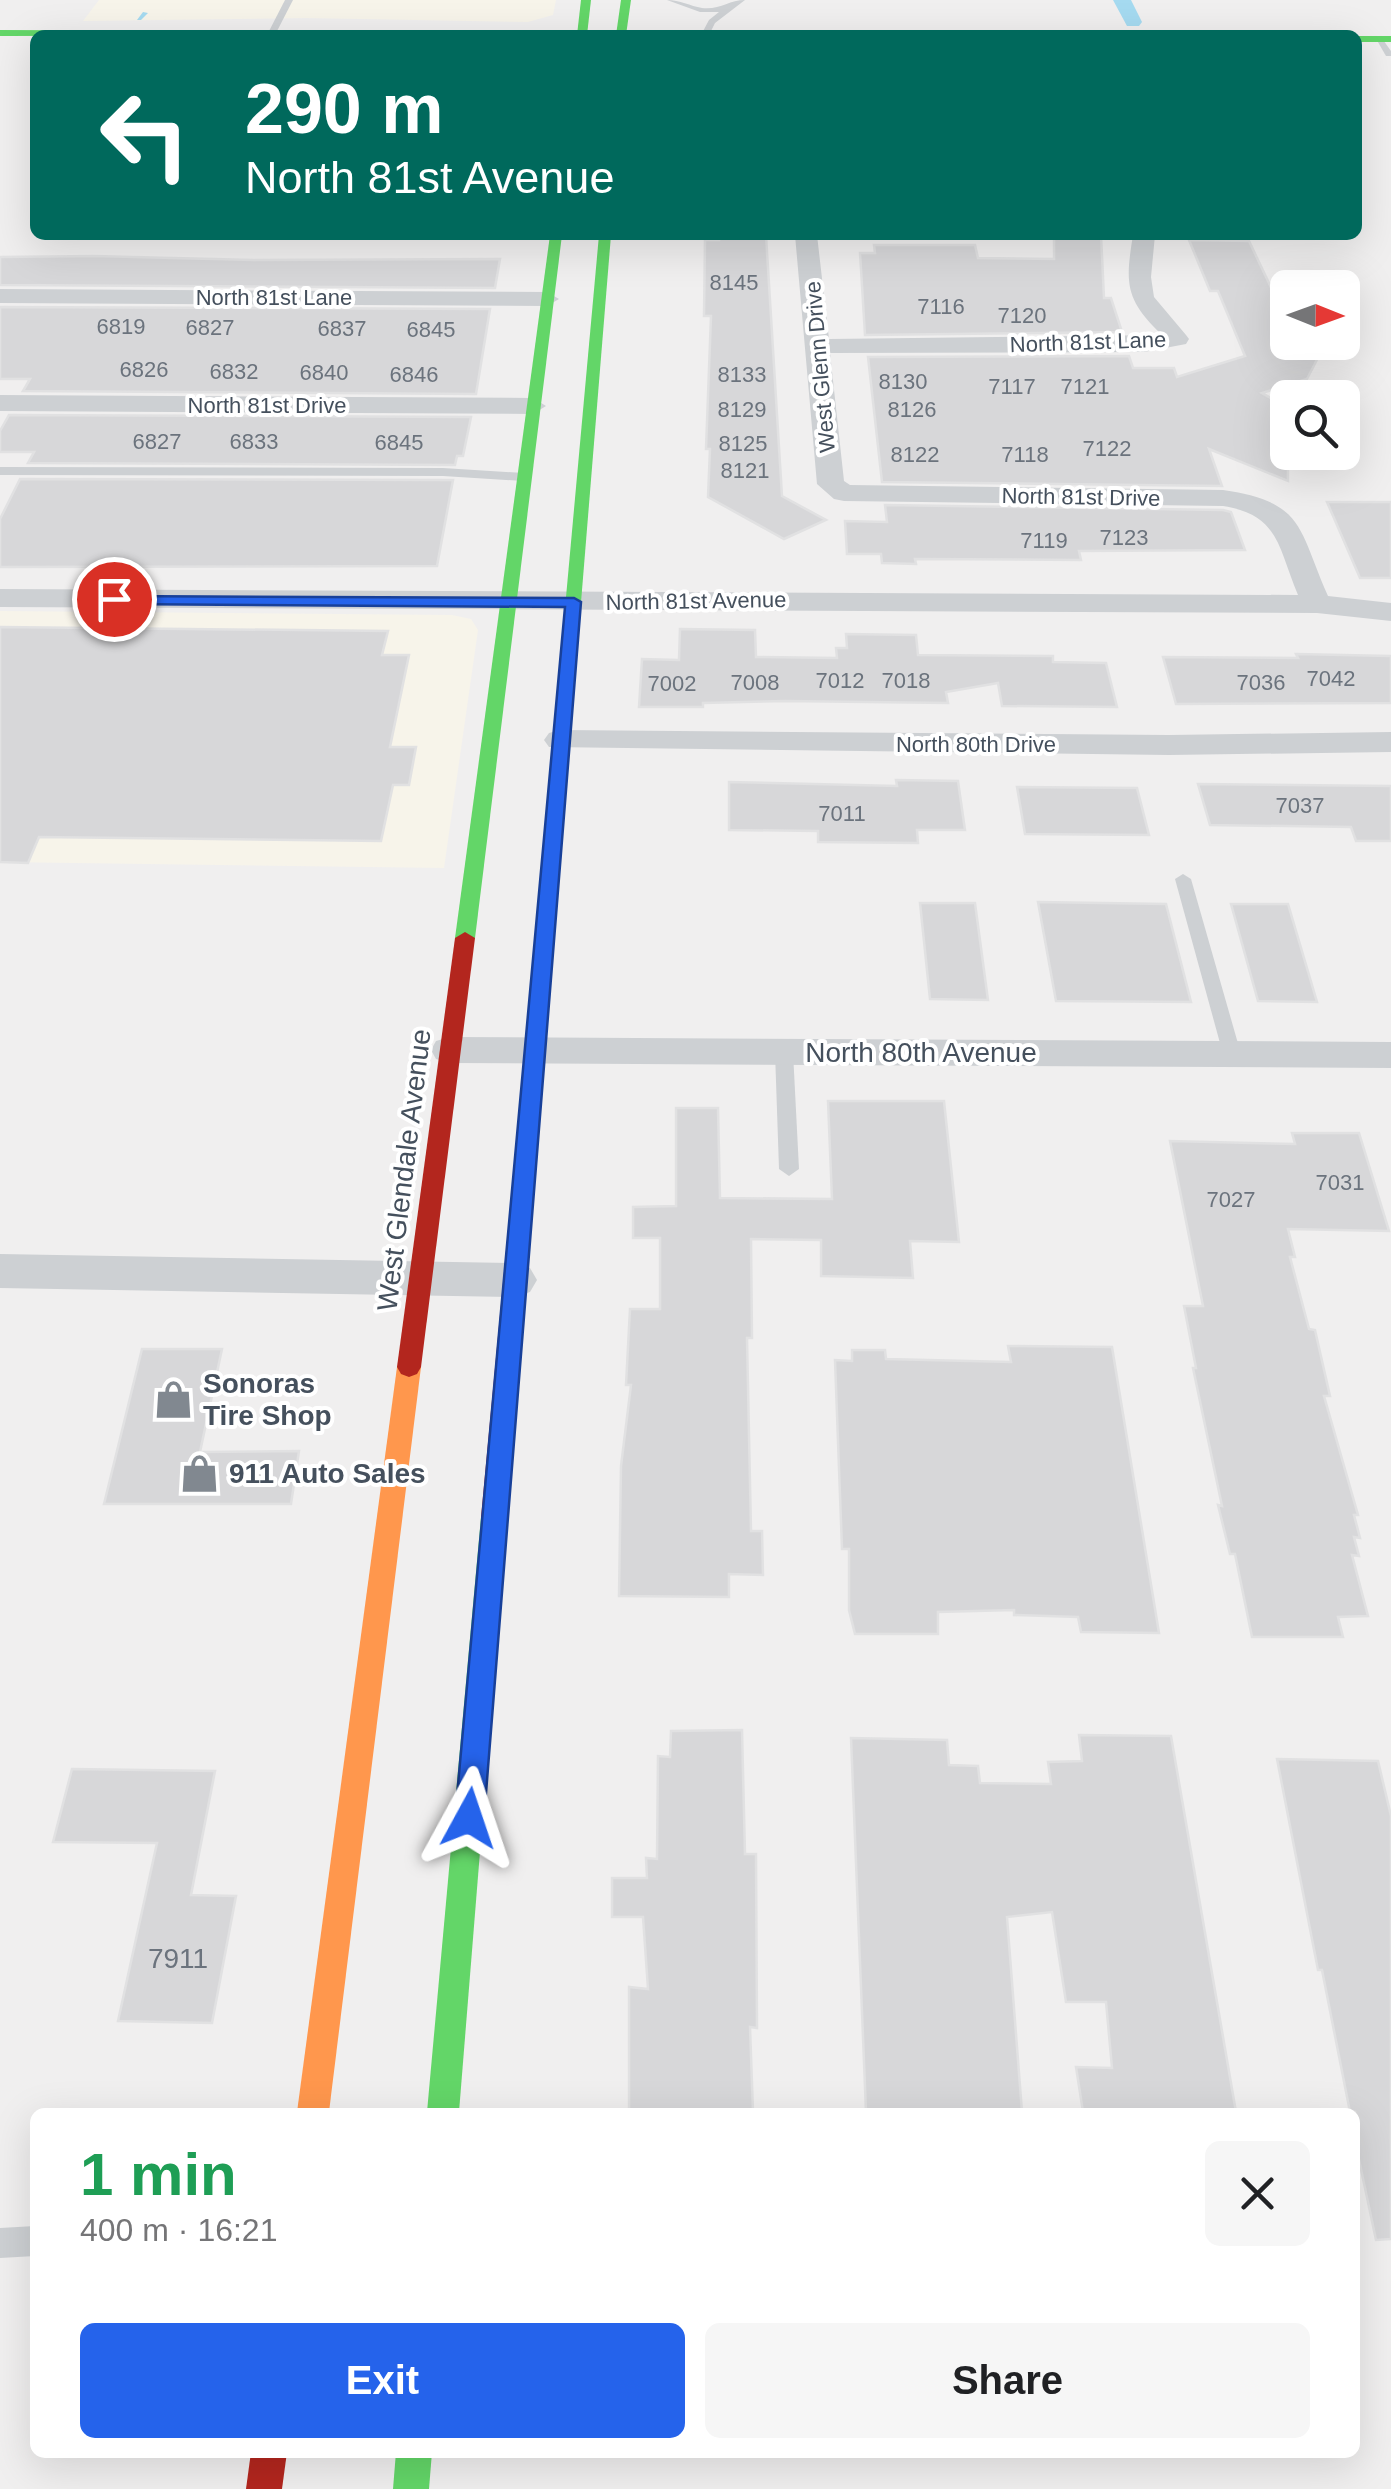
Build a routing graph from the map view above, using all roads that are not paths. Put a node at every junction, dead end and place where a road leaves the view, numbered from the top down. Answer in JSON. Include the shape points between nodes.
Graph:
{"nodes":[{"id":1,"x":289,"y":0,"type":"edge"},
{"id":2,"x":586,"y":0,"type":"edge"},
{"id":3,"x":626,"y":0,"type":"edge"},
{"id":4,"x":671,"y":0,"type":"edge"},
{"id":5,"x":742,"y":0,"type":"edge"},
{"id":6,"x":728,"y":10,"type":"junction"},
{"id":7,"x":273,"y":30,"type":"edge"},
{"id":8,"x":583,"y":30,"type":"edge"},
{"id":9,"x":622,"y":30,"type":"edge"},
{"id":10,"x":708,"y":30,"type":"edge"},
{"id":11,"x":0,"y":33,"type":"edge"},
{"id":12,"x":30,"y":33,"type":"edge"},
{"id":13,"x":555,"y":240,"type":"edge"},
{"id":14,"x":600,"y":240,"type":"edge"},
{"id":15,"x":807,"y":240,"type":"edge"},
{"id":16,"x":1144,"y":240,"type":"edge"},
{"id":17,"x":0,"y":296,"type":"edge"},
{"id":18,"x":548,"y":298,"type":"junction"},
{"id":19,"x":818,"y":346,"type":"junction"},
{"id":20,"x":0,"y":403,"type":"edge"},
{"id":21,"x":534,"y":406,"type":"junction"},
{"id":22,"x":0,"y":471,"type":"edge"},
{"id":23,"x":524,"y":476,"type":"junction"},
{"id":24,"x":844,"y":493,"type":"joint"},
{"id":25,"x":0,"y":598,"type":"edge"},
{"id":26,"x":508,"y":602,"type":"junction"},
{"id":27,"x":574,"y":602,"type":"junction"},
{"id":28,"x":1317,"y":604,"type":"junction"},
{"id":29,"x":1391,"y":612,"type":"edge"},
{"id":30,"x":560,"y":740,"type":"junction"},
{"id":31,"x":1391,"y":742,"type":"edge"},
{"id":32,"x":1183,"y":879,"type":"dead end"},
{"id":33,"x":450,"y":1050,"type":"junction"},
{"id":34,"x":534,"y":1050,"type":"junction"},
{"id":35,"x":784,"y":1052,"type":"junction"},
{"id":36,"x":1232,"y":1054,"type":"junction"},
{"id":37,"x":1391,"y":1054,"type":"edge"},
{"id":38,"x":789,"y":1168,"type":"dead end"},
{"id":39,"x":0,"y":1271,"type":"edge"},
{"id":40,"x":421,"y":1279,"type":"junction"},
{"id":41,"x":515,"y":1280,"type":"junction"},
{"id":42,"x":314,"y":2108,"type":"edge"},
{"id":43,"x":443,"y":2108,"type":"edge"},
{"id":44,"x":30,"y":2241,"type":"edge"},
{"id":45,"x":0,"y":2243,"type":"edge"},
{"id":46,"x":268,"y":2458,"type":"edge"},
{"id":47,"x":413,"y":2458,"type":"edge"},
{"id":48,"x":264,"y":2489,"type":"edge"},
{"id":49,"x":410,"y":2489,"type":"edge"}],
"edges":[{"from":1,"to":7,"type":"lane"},
{"from":2,"to":8,"type":"main road"},
{"from":3,"to":9,"type":"main road"},
{"from":4,"to":6,"type":"lane"},
{"from":5,"to":6,"type":"lane"},
{"from":6,"to":10,"type":"lane"},
{"from":11,"to":12,"type":"main road"},
{"from":13,"to":18,"type":"main road","name":"West Glendale Avenue"},
{"from":14,"to":27,"type":"main road"},
{"from":15,"to":19,"type":"street","name":"West Glenn Drive"},
{"from":16,"to":19,"type":"street","name":"North 81st Lane","via":[[1140,289],[1177,339],[1144,345]]},
{"from":17,"to":18,"type":"street","name":"North 81st Lane"},
{"from":18,"to":21,"type":"main road","name":"West Glendale Avenue"},
{"from":19,"to":24,"type":"street","name":"West Glenn Drive","via":[[830,484]]},
{"from":20,"to":21,"type":"street","name":"North 81st Drive"},
{"from":21,"to":23,"type":"main road","name":"West Glendale Avenue"},
{"from":22,"to":23,"type":"lane"},
{"from":23,"to":26,"type":"main road","name":"West Glendale Avenue"},
{"from":24,"to":28,"type":"street","name":"North 81st Drive","via":[[1257,503],[1280,518]]},
{"from":25,"to":26,"type":"street","name":"North 81st Avenue"},
{"from":26,"to":27,"type":"street","name":"North 81st Avenue"},
{"from":26,"to":33,"type":"main road","name":"West Glendale Avenue"},
{"from":27,"to":28,"type":"street","name":"North 81st Avenue"},
{"from":27,"to":30,"type":"main road"},
{"from":28,"to":29,"type":"street","name":"North 81st Avenue"},
{"from":30,"to":31,"type":"street","name":"North 80th Drive"},
{"from":30,"to":34,"type":"main road"},
{"from":32,"to":36,"type":"lane"},
{"from":33,"to":34,"type":"street","name":"North 80th Avenue"},
{"from":33,"to":40,"type":"main road","name":"West Glendale Avenue"},
{"from":34,"to":35,"type":"street","name":"North 80th Avenue"},
{"from":34,"to":41,"type":"main road"},
{"from":35,"to":36,"type":"street","name":"North 80th Avenue"},
{"from":35,"to":38,"type":"lane"},
{"from":36,"to":37,"type":"street","name":"North 80th Avenue"},
{"from":39,"to":40,"type":"street"},
{"from":40,"to":41,"type":"street"},
{"from":40,"to":42,"type":"main road","name":"West Glendale Avenue"},
{"from":41,"to":43,"type":"main road"},
{"from":44,"to":45,"type":"lane"},
{"from":46,"to":48,"type":"main road"},
{"from":47,"to":49,"type":"main road"}]}
